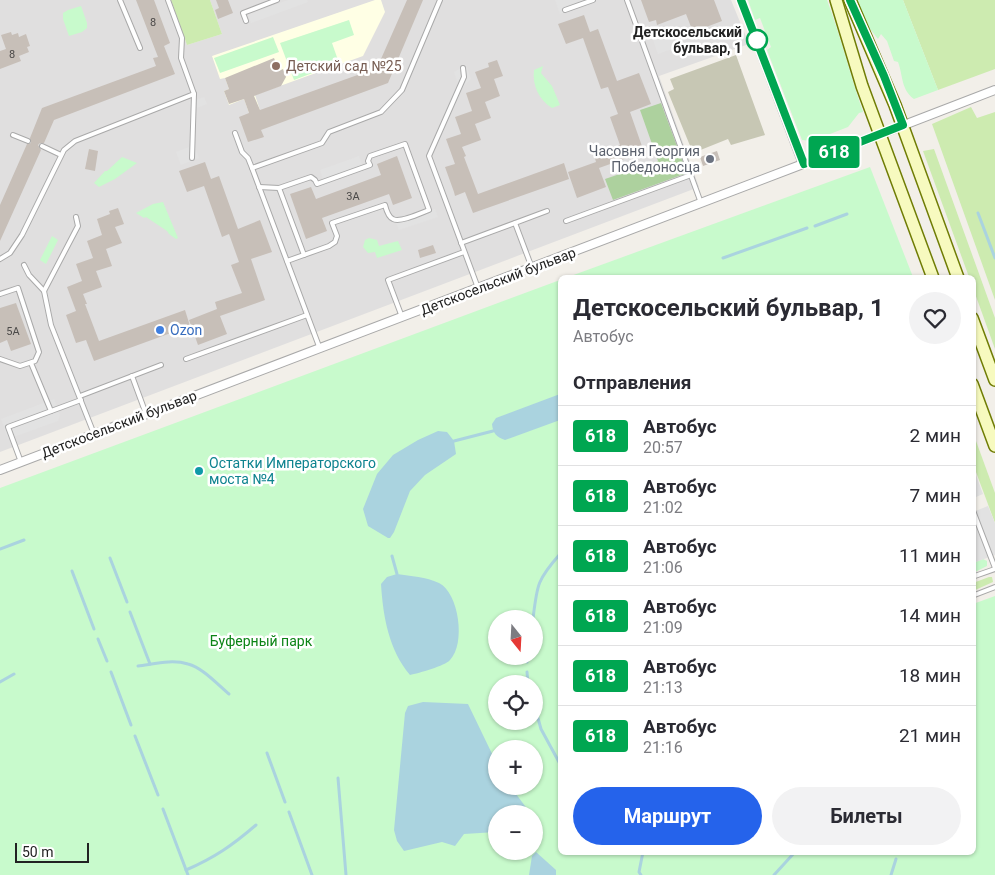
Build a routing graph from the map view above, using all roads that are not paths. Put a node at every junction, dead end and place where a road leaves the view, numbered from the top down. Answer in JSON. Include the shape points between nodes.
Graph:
{"nodes":[{"id":1,"x":120,"y":0,"type":"edge"},
{"id":2,"x":168,"y":0,"type":"edge"},
{"id":3,"x":277,"y":0,"type":"edge"},
{"id":4,"x":440,"y":0,"type":"edge"},
{"id":5,"x":593,"y":0,"type":"edge"},
{"id":6,"x":627,"y":0,"type":"edge"},
{"id":7,"x":741,"y":0,"type":"edge"},
{"id":8,"x":836,"y":0,"type":"edge"},
{"id":9,"x":850,"y":0,"type":"edge"},
{"id":10,"x":565,"y":10,"type":"dead end"},
{"id":11,"x":246,"y":21,"type":"dead end"},
{"id":12,"x":140,"y":48,"type":"dead end"},
{"id":13,"x":463,"y":68,"type":"dead end"},
{"id":14,"x":995,"y":90,"type":"edge"},
{"id":15,"x":194,"y":94,"type":"junction"},
{"id":16,"x":903,"y":125,"type":"junction"},
{"id":17,"x":235,"y":133,"type":"dead end"},
{"id":18,"x":880,"y":134,"type":"junction"},
{"id":19,"x":13,"y":135,"type":"dead end"},
{"id":20,"x":28,"y":141,"type":"dead end"},
{"id":21,"x":42,"y":146,"type":"dead end"},
{"id":22,"x":61,"y":155,"type":"junction"},
{"id":23,"x":192,"y":158,"type":"dead end"},
{"id":24,"x":804,"y":164,"type":"junction"},
{"id":25,"x":252,"y":168,"type":"junction"},
{"id":26,"x":691,"y":175,"type":"junction"},
{"id":27,"x":259,"y":187,"type":"junction"},
{"id":28,"x":279,"y":188,"type":"junction"},
{"id":29,"x":701,"y":203,"type":"junction"},
{"id":30,"x":548,"y":211,"type":"dead end"},
{"id":31,"x":76,"y":217,"type":"dead end"},
{"id":32,"x":566,"y":221,"type":"dead end"},
{"id":33,"x":515,"y":223,"type":"junction"},
{"id":34,"x":461,"y":243,"type":"junction"},
{"id":35,"x":464,"y":252,"type":"junction"},
{"id":36,"x":304,"y":255,"type":"junction"},
{"id":37,"x":0,"y":259,"type":"edge"},
{"id":38,"x":287,"y":261,"type":"junction"},
{"id":39,"x":24,"y":265,"type":"dead end"},
{"id":40,"x":532,"y":268,"type":"junction"},
{"id":41,"x":932,"y":275,"type":"edge"},
{"id":42,"x":957,"y":275,"type":"edge"},
{"id":43,"x":478,"y":288,"type":"junction"},
{"id":44,"x":44,"y":291,"type":"junction"},
{"id":45,"x":0,"y":294,"type":"edge"},
{"id":46,"x":307,"y":315,"type":"junction"},
{"id":47,"x":402,"y":317,"type":"junction"},
{"id":48,"x":976,"y":329,"type":"edge"},
{"id":49,"x":320,"y":349,"type":"junction"},
{"id":50,"x":0,"y":359,"type":"edge"},
{"id":51,"x":186,"y":359,"type":"dead end"},
{"id":52,"x":31,"y":363,"type":"junction"},
{"id":53,"x":161,"y":365,"type":"dead end"},
{"id":54,"x":132,"y":376,"type":"junction"},
{"id":55,"x":995,"y":380,"type":"edge"},
{"id":56,"x":976,"y":395,"type":"edge"},
{"id":57,"x":81,"y":398,"type":"junction"},
{"id":58,"x":51,"y":411,"type":"junction"},
{"id":59,"x":146,"y":414,"type":"junction"},
{"id":60,"x":94,"y":434,"type":"junction"},
{"id":61,"x":995,"y":446,"type":"edge"},
{"id":62,"x":21,"y":462,"type":"junction"},
{"id":63,"x":0,"y":470,"type":"edge"},
{"id":64,"x":976,"y":518,"type":"edge"},
{"id":65,"x":995,"y":568,"type":"edge"},
{"id":66,"x":976,"y":575,"type":"edge"},
{"id":67,"x":995,"y":587,"type":"edge"},
{"id":68,"x":976,"y":594,"type":"edge"}],
"edges":[{"from":1,"to":12,"type":"lane"},
{"from":2,"to":15,"type":"lane","via":[[182,38],[181,58]]},
{"from":3,"to":11,"type":"lane","via":[[243,13]]},
{"from":4,"to":25,"type":"lane","via":[[402,90],[381,112],[329,132],[322,143]]},
{"from":5,"to":10,"type":"lane"},
{"from":6,"to":26,"type":"lane"},
{"from":7,"to":24,"type":"street"},
{"from":8,"to":18,"type":"main road"},
{"from":9,"to":16,"type":"main road"},
{"from":13,"to":34,"type":"lane","via":[[464,77],[429,156]]},
{"from":14,"to":16,"type":"street","name":"Детскосельский бульвар"},
{"from":15,"to":22,"type":"lane","via":[[75,141]]},
{"from":15,"to":23,"type":"lane"},
{"from":16,"to":18,"type":"street","name":"Детскосельский бульвар"},
{"from":16,"to":42,"type":"main road"},
{"from":17,"to":25,"type":"lane"},
{"from":18,"to":24,"type":"street","name":"Детскосельский бульвар"},
{"from":18,"to":41,"type":"main road"},
{"from":19,"to":20,"type":"lane"},
{"from":21,"to":22,"type":"lane"},
{"from":22,"to":37,"type":"lane","via":[[24,230],[10,253]]},
{"from":24,"to":29,"type":"street","name":"Детскосельский бульвар"},
{"from":25,"to":27,"type":"lane"},
{"from":26,"to":29,"type":"lane"},
{"from":26,"to":32,"type":"lane"},
{"from":27,"to":28,"type":"lane"},
{"from":27,"to":38,"type":"lane"},
{"from":28,"to":36,"type":"lane"},
{"from":28,"to":36,"type":"lane","via":[[311,177],[317,184],[326,181],[370,165],[370,156],[405,144],[429,210],[393,220],[385,205],[332,223],[337,236],[335,242]]},
{"from":29,"to":40,"type":"street","name":"Детскосельский бульвар"},
{"from":30,"to":33,"type":"lane"},
{"from":31,"to":44,"type":"lane","via":[[78,226]]},
{"from":33,"to":34,"type":"lane"},
{"from":33,"to":40,"type":"lane"},
{"from":34,"to":35,"type":"lane"},
{"from":35,"to":43,"type":"lane"},
{"from":35,"to":47,"type":"lane","via":[[388,280]]},
{"from":36,"to":38,"type":"lane"},
{"from":38,"to":46,"type":"lane"},
{"from":39,"to":44,"type":"lane"},
{"from":40,"to":43,"type":"street","name":"Детскосельский бульвар"},
{"from":43,"to":47,"type":"street","name":"Детскосельский бульвар"},
{"from":44,"to":57,"type":"lane","via":[[51,325]]},
{"from":45,"to":52,"type":"lane","via":[[18,288],[38,346],[38,358]]},
{"from":46,"to":49,"type":"lane"},
{"from":46,"to":51,"type":"lane"},
{"from":47,"to":49,"type":"street","name":"Детскосельский бульвар"},
{"from":48,"to":55,"type":"main road"},
{"from":49,"to":59,"type":"street","name":"Детскосельский бульвар"},
{"from":50,"to":52,"type":"lane","via":[[20,366]]},
{"from":52,"to":58,"type":"lane"},
{"from":53,"to":54,"type":"lane"},
{"from":54,"to":57,"type":"lane"},
{"from":54,"to":59,"type":"lane"},
{"from":56,"to":61,"type":"main road"},
{"from":57,"to":58,"type":"lane"},
{"from":57,"to":60,"type":"lane"},
{"from":58,"to":62,"type":"lane","via":[[8,427]]},
{"from":59,"to":60,"type":"street","name":"Детскосельский бульвар"},
{"from":60,"to":62,"type":"street","name":"Детскосельский бульвар"},
{"from":62,"to":63,"type":"street","name":"Детскосельский бульвар"},
{"from":64,"to":65,"type":"lane"},
{"from":65,"to":66,"type":"lane"},
{"from":67,"to":68,"type":"lane"}]}
